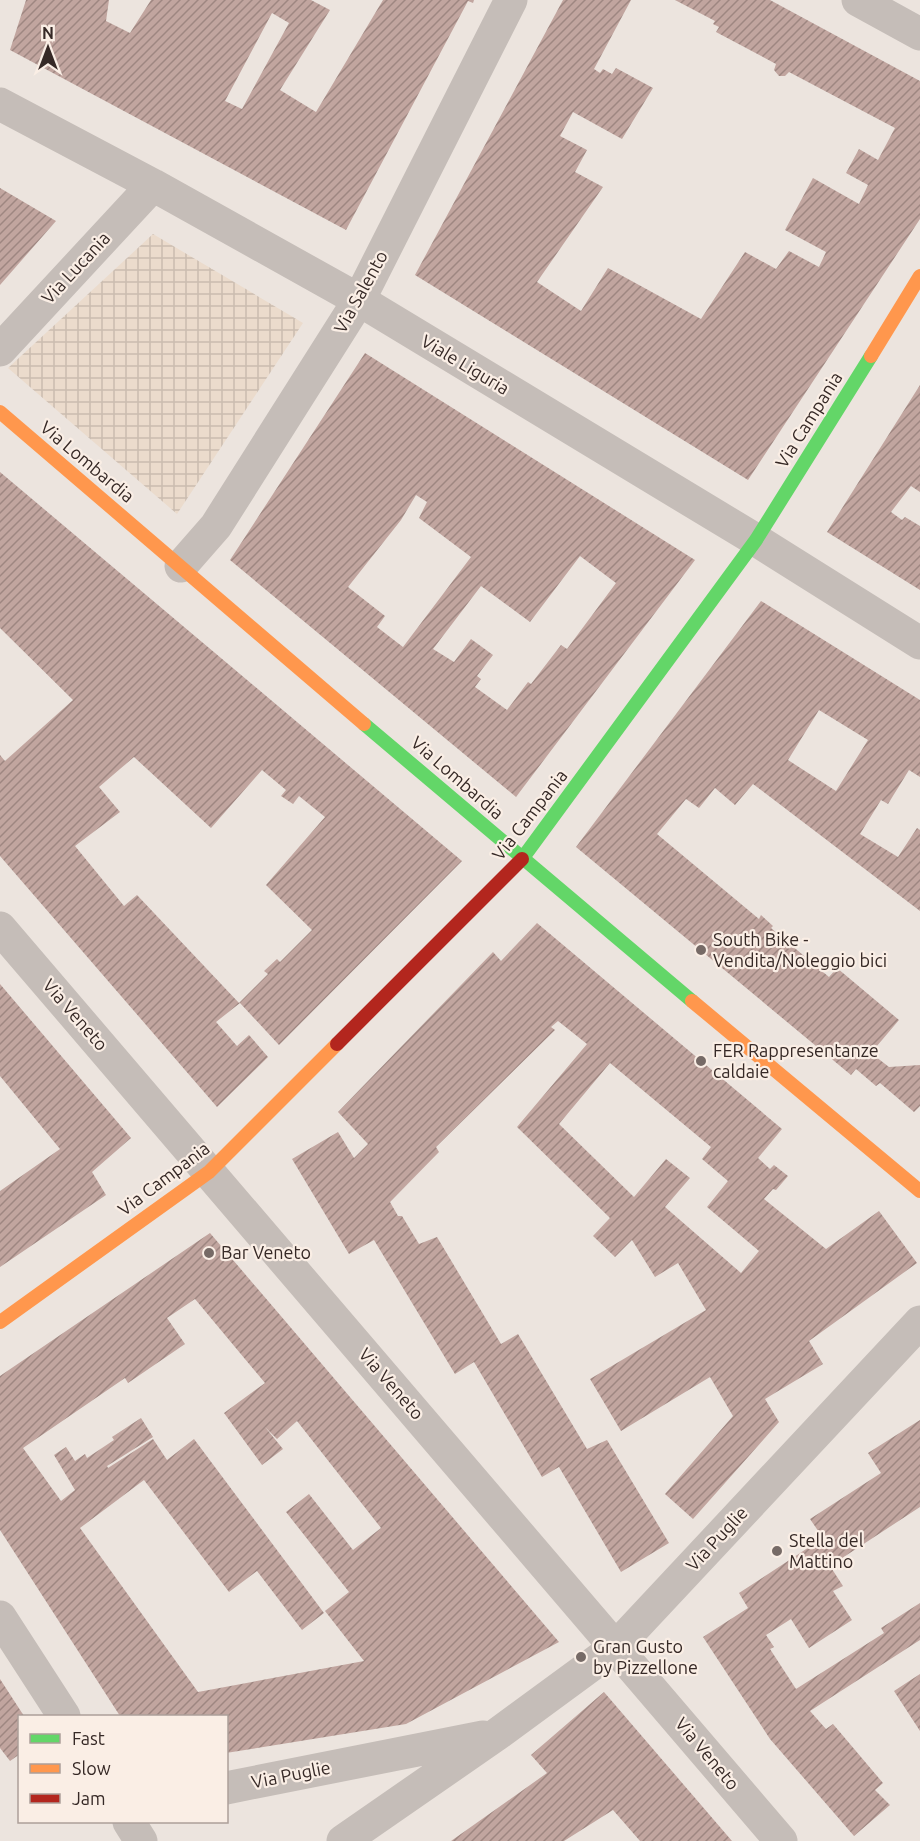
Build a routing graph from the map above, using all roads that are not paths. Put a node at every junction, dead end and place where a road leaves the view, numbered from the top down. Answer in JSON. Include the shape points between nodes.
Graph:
{"nodes":[{"id":1,"x":511,"y":0,"type":"edge"},
{"id":2,"x":858,"y":0,"type":"edge"},
{"id":3,"x":920,"y":34,"type":"edge"},
{"id":4,"x":0,"y":104,"type":"edge"},
{"id":5,"x":153,"y":185,"type":"junction"},
{"id":6,"x":920,"y":276,"type":"edge"},
{"id":7,"x":359,"y":300,"type":"junction"},
{"id":8,"x":0,"y":350,"type":"edge"},
{"id":9,"x":0,"y":412,"type":"edge"},
{"id":10,"x":756,"y":540,"type":"junction"},
{"id":11,"x":181,"y":566,"type":"junction"},
{"id":12,"x":920,"y":643,"type":"edge"},
{"id":13,"x":522,"y":859,"type":"junction"},
{"id":14,"x":0,"y":928,"type":"edge"},
{"id":15,"x":209,"y":1172,"type":"junction"},
{"id":16,"x":920,"y":1191,"type":"edge"},
{"id":17,"x":0,"y":1322,"type":"edge"},
{"id":18,"x":920,"y":1322,"type":"edge"},
{"id":19,"x":0,"y":1617,"type":"edge"},
{"id":20,"x":616,"y":1647,"type":"junction"},
{"id":21,"x":63,"y":1715,"type":"edge"},
{"id":22,"x":496,"y":1735,"type":"junction"},
{"id":23,"x":228,"y":1788,"type":"edge"},
{"id":24,"x":130,"y":1823,"type":"edge"},
{"id":25,"x":141,"y":1841,"type":"edge"},
{"id":26,"x":343,"y":1841,"type":"edge"},
{"id":27,"x":781,"y":1841,"type":"edge"}],
"edges":[{"from":1,"to":7,"type":"street","name":"Via Salento"},
{"from":2,"to":3,"type":"street"},
{"from":4,"to":5,"type":"street","name":"Viale Liguria"},
{"from":5,"to":7,"type":"street","name":"Viale Liguria"},
{"from":5,"to":8,"type":"street","name":"Via Lucania"},
{"from":6,"to":10,"type":"street","name":"Via Campania"},
{"from":7,"to":10,"type":"street","name":"Viale Liguria"},
{"from":7,"to":11,"type":"street","name":"Via Salento","via":[[216,526]]},
{"from":9,"to":11,"type":"street","name":"Via Lombardia"},
{"from":10,"to":12,"type":"street","name":"Viale Liguria"},
{"from":10,"to":13,"type":"street","name":"Via Campania"},
{"from":11,"to":13,"type":"street","name":"Via Lombardia"},
{"from":13,"to":15,"type":"street","name":"Via Campania"},
{"from":13,"to":16,"type":"street","name":"Via Lombardia"},
{"from":14,"to":15,"type":"street","name":"Via Veneto"},
{"from":15,"to":17,"type":"street","name":"Via Campania"},
{"from":15,"to":20,"type":"street","name":"Via Veneto"},
{"from":18,"to":20,"type":"street","name":"Via Puglie"},
{"from":19,"to":21,"type":"street"},
{"from":20,"to":22,"type":"street","name":"Via Puglie"},
{"from":20,"to":27,"type":"street","name":"Via Veneto"},
{"from":22,"to":23,"type":"street","name":"Via Puglie"},
{"from":22,"to":26,"type":"street","name":"Via Puglie"},
{"from":24,"to":25,"type":"street"}]}
